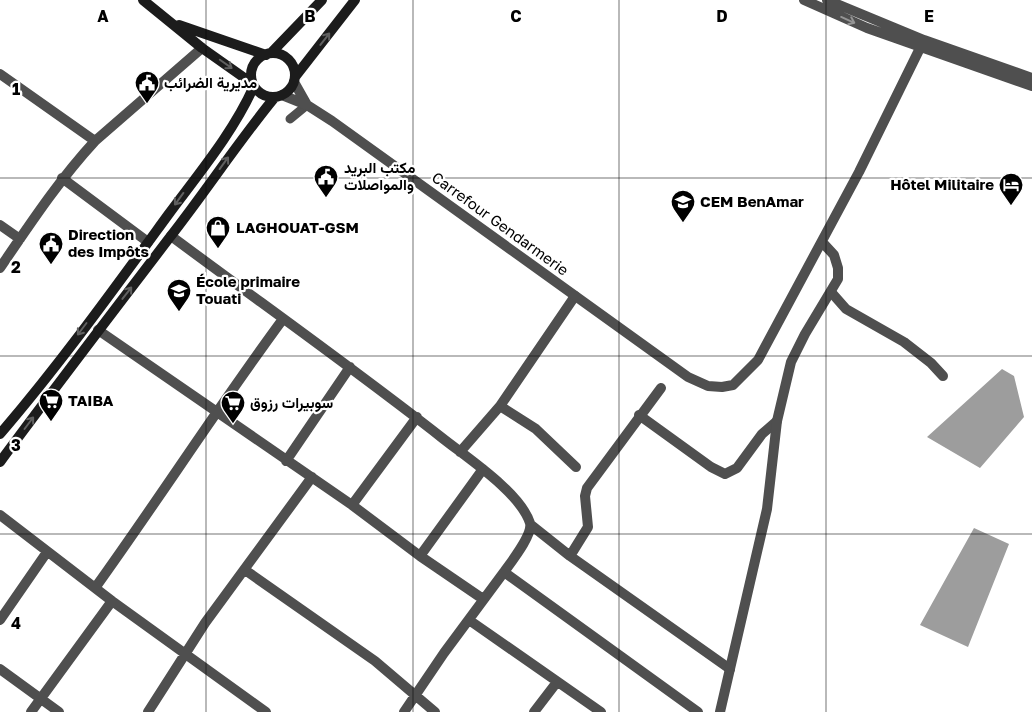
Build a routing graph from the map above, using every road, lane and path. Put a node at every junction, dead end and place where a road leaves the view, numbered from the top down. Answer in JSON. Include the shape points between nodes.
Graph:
{"nodes":[{"id":1,"x":143,"y":0,"type":"edge"},
{"id":2,"x":322,"y":0,"type":"edge"},
{"id":3,"x":355,"y":0,"type":"edge"},
{"id":4,"x":804,"y":0,"type":"edge"},
{"id":5,"x":827,"y":0,"type":"edge"},
{"id":6,"x":174,"y":23,"type":"junction"},
{"id":7,"x":923,"y":44,"type":"junction"},
{"id":8,"x":202,"y":48,"type":"junction"},
{"id":9,"x":268,"y":54,"type":"junction"},
{"id":10,"x":0,"y":74,"type":"edge"},
{"id":11,"x":1032,"y":78,"type":"edge"},
{"id":12,"x":295,"y":80,"type":"junction"},
{"id":13,"x":254,"y":85,"type":"junction"},
{"id":14,"x":1032,"y":86,"type":"edge"},
{"id":15,"x":279,"y":96,"type":"junction"},
{"id":16,"x":308,"y":105,"type":"junction"},
{"id":17,"x":290,"y":119,"type":"dead end"},
{"id":18,"x":95,"y":141,"type":"junction"},
{"id":19,"x":62,"y":178,"type":"junction"},
{"id":20,"x":0,"y":225,"type":"edge"},
{"id":21,"x":171,"y":236,"type":"junction"},
{"id":22,"x":20,"y":239,"type":"junction"},
{"id":23,"x":148,"y":242,"type":"junction"},
{"id":24,"x":822,"y":242,"type":"junction"},
{"id":25,"x":0,"y":268,"type":"edge"},
{"id":26,"x":831,"y":292,"type":"junction"},
{"id":27,"x":576,"y":296,"type":"junction"},
{"id":28,"x":283,"y":319,"type":"junction"},
{"id":29,"x":98,"y":330,"type":"junction"},
{"id":30,"x":350,"y":367,"type":"junction"},
{"id":31,"x":943,"y":376,"type":"dead end"},
{"id":32,"x":662,"y":388,"type":"dead end"},
{"id":33,"x":500,"y":406,"type":"junction"},
{"id":34,"x":215,"y":412,"type":"junction"},
{"id":35,"x":639,"y":415,"type":"junction"},
{"id":36,"x":416,"y":417,"type":"junction"},
{"id":37,"x":776,"y":421,"type":"junction"},
{"id":38,"x":0,"y":434,"type":"edge"},
{"id":39,"x":460,"y":452,"type":"junction"},
{"id":40,"x":286,"y":461,"type":"junction"},
{"id":41,"x":0,"y":462,"type":"edge"},
{"id":42,"x":576,"y":467,"type":"dead end"},
{"id":43,"x":482,"y":469,"type":"junction"},
{"id":44,"x":312,"y":477,"type":"junction"},
{"id":45,"x":352,"y":505,"type":"junction"},
{"id":46,"x":0,"y":515,"type":"edge"},
{"id":47,"x":531,"y":526,"type":"junction"},
{"id":48,"x":47,"y":552,"type":"junction"},
{"id":49,"x":420,"y":556,"type":"junction"},
{"id":50,"x":570,"y":556,"type":"junction"},
{"id":51,"x":246,"y":570,"type":"junction"},
{"id":52,"x":504,"y":572,"type":"junction"},
{"id":53,"x":95,"y":588,"type":"junction"},
{"id":54,"x":483,"y":599,"type":"junction"},
{"id":55,"x":112,"y":601,"type":"junction"},
{"id":56,"x":0,"y":620,"type":"edge"},
{"id":57,"x":469,"y":620,"type":"junction"},
{"id":58,"x":186,"y":655,"type":"junction"},
{"id":59,"x":0,"y":669,"type":"edge"},
{"id":60,"x":730,"y":669,"type":"junction"},
{"id":61,"x":557,"y":682,"type":"junction"},
{"id":62,"x":41,"y":697,"type":"junction"},
{"id":63,"x":416,"y":697,"type":"junction"},
{"id":64,"x":31,"y":712,"type":"edge"},
{"id":65,"x":58,"y":712,"type":"edge"},
{"id":66,"x":148,"y":712,"type":"edge"},
{"id":67,"x":266,"y":712,"type":"edge"},
{"id":68,"x":404,"y":712,"type":"edge"},
{"id":69,"x":435,"y":712,"type":"edge"},
{"id":70,"x":534,"y":712,"type":"edge"},
{"id":71,"x":601,"y":712,"type":"edge"},
{"id":72,"x":698,"y":712,"type":"edge"},
{"id":73,"x":720,"y":712,"type":"edge"}],
"edges":[{"from":1,"to":6,"type":"main road"},
{"from":2,"to":9,"type":"main road"},
{"from":12,"to":3,"type":"main road","one_way":true},
{"from":4,"to":7,"type":"street","one_way":true,"via":[[867,28]]},
{"from":5,"to":7,"type":"street"},
{"from":6,"to":8,"type":"main road","name":"Carrefour Gendarmerie"},
{"from":6,"to":9,"type":"main road"},
{"from":7,"to":11,"type":"street"},
{"from":7,"to":14,"type":"street"},
{"from":7,"to":24,"type":"street","name":"Carrefour Gendarmerie"},
{"from":8,"to":13,"type":"main road","name":"Carrefour Gendarmerie","one_way":true},
{"from":8,"to":18,"type":"street"},
{"from":9,"to":12,"type":"main road","via":[[289,60]]},
{"from":9,"to":13,"type":"main road","via":[[255,63],[251,77]]},
{"from":10,"to":18,"type":"street"},
{"from":12,"to":15,"type":"main road"},
{"from":12,"to":16,"type":"street"},
{"from":13,"to":15,"type":"main road","name":"Carrefour Gendarmerie","via":[[263,95]]},
{"from":13,"to":23,"type":"main road","one_way":true,"via":[[230,130]]},
{"from":15,"to":16,"type":"street","name":"Carrefour Gendarmerie"},
{"from":21,"to":15,"type":"main road","one_way":true,"via":[[249,128]]},
{"from":16,"to":17,"type":"street"},
{"from":16,"to":27,"type":"street","name":"Carrefour Gendarmerie"},
{"from":18,"to":19,"type":"street"},
{"from":19,"to":22,"type":"street"},
{"from":19,"to":23,"type":"street"},
{"from":20,"to":22,"type":"street"},
{"from":21,"to":28,"type":"street"},
{"from":29,"to":21,"type":"main road","one_way":true},
{"from":22,"to":25,"type":"street"},
{"from":23,"to":38,"type":"main road","one_way":true},
{"from":24,"to":26,"type":"street","via":[[834,255],[838,268],[838,279]]},
{"from":24,"to":27,"type":"street","name":"Carrefour Gendarmerie","via":[[758,360],[742,377],[727,386],[697,383]]},
{"from":26,"to":31,"type":"street","via":[[846,309],[904,342]]},
{"from":26,"to":37,"type":"street","via":[[791,362]]},
{"from":27,"to":33,"type":"street"},
{"from":28,"to":30,"type":"street"},
{"from":28,"to":34,"type":"street"},
{"from":29,"to":34,"type":"street"},
{"from":41,"to":29,"type":"main road","one_way":true},
{"from":30,"to":36,"type":"street"},
{"from":30,"to":40,"type":"street"},
{"from":32,"to":35,"type":"street"},
{"from":33,"to":39,"type":"street"},
{"from":33,"to":42,"type":"street","via":[[536,429]]},
{"from":34,"to":40,"type":"street"},
{"from":34,"to":53,"type":"street","via":[[175,477]]},
{"from":35,"to":37,"type":"street","via":[[725,474],[737,468]]},
{"from":35,"to":50,"type":"street","via":[[587,488],[588,527]]},
{"from":36,"to":39,"type":"street"},
{"from":36,"to":45,"type":"street"},
{"from":37,"to":60,"type":"street","via":[[767,509]]},
{"from":39,"to":43,"type":"street"},
{"from":40,"to":44,"type":"street"},
{"from":43,"to":47,"type":"street","via":[[525,512]]},
{"from":43,"to":49,"type":"street"},
{"from":44,"to":45,"type":"street"},
{"from":44,"to":51,"type":"street"},
{"from":45,"to":49,"type":"street"},
{"from":46,"to":48,"type":"street"},
{"from":47,"to":50,"type":"street"},
{"from":47,"to":52,"type":"street","via":[[529,535]]},
{"from":48,"to":53,"type":"street"},
{"from":48,"to":56,"type":"street"},
{"from":49,"to":54,"type":"street"},
{"from":50,"to":60,"type":"street"},
{"from":51,"to":58,"type":"street","via":[[204,623]]},
{"from":51,"to":63,"type":"street","via":[[375,662]]},
{"from":52,"to":54,"type":"street"},
{"from":52,"to":72,"type":"street"},
{"from":53,"to":55,"type":"street"},
{"from":54,"to":57,"type":"street"},
{"from":55,"to":58,"type":"street"},
{"from":55,"to":62,"type":"street"},
{"from":57,"to":61,"type":"street"},
{"from":57,"to":63,"type":"street"},
{"from":58,"to":66,"type":"street"},
{"from":58,"to":67,"type":"street"},
{"from":59,"to":62,"type":"street"},
{"from":60,"to":73,"type":"street"},
{"from":61,"to":70,"type":"street"},
{"from":61,"to":71,"type":"street"},
{"from":62,"to":64,"type":"street"},
{"from":62,"to":65,"type":"street"},
{"from":63,"to":68,"type":"street"},
{"from":63,"to":69,"type":"street"}]}
